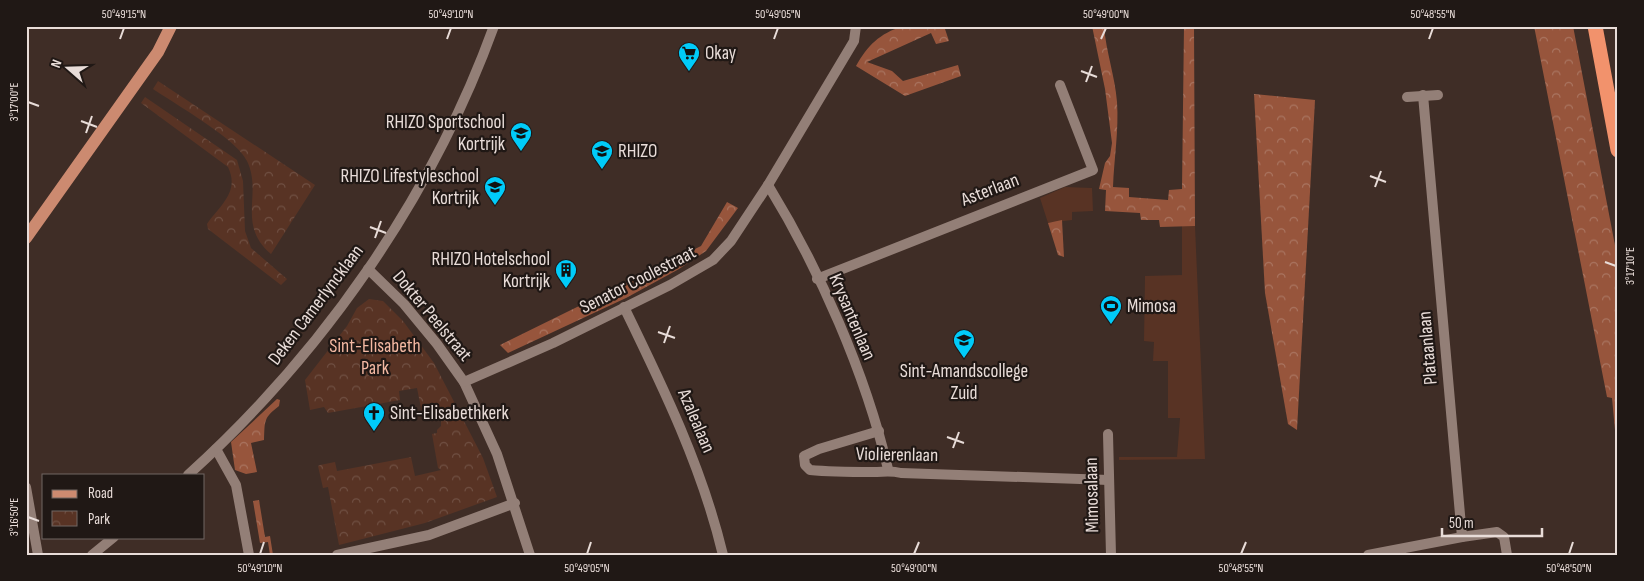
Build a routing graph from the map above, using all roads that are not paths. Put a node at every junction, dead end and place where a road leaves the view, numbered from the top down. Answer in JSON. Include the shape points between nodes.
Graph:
{"nodes":[{"id":1,"x":171,"y":26,"type":"edge"},
{"id":2,"x":494,"y":26,"type":"edge"},
{"id":3,"x":856,"y":26,"type":"edge"},
{"id":4,"x":1595,"y":26,"type":"edge"},
{"id":5,"x":1060,"y":85,"type":"dead end"},
{"id":6,"x":1423,"y":95,"type":"junction"},
{"id":7,"x":1438,"y":95,"type":"dead end"},
{"id":8,"x":1407,"y":96,"type":"dead end"},
{"id":9,"x":1618,"y":150,"type":"edge"},
{"id":10,"x":768,"y":185,"type":"junction"},
{"id":11,"x":26,"y":238,"type":"edge"},
{"id":12,"x":368,"y":269,"type":"junction"},
{"id":13,"x":817,"y":279,"type":"junction"},
{"id":14,"x":624,"y":306,"type":"junction"},
{"id":15,"x":464,"y":382,"type":"junction"},
{"id":16,"x":879,"y":431,"type":"junction"},
{"id":17,"x":1108,"y":434,"type":"dead end"},
{"id":18,"x":216,"y":450,"type":"junction"},
{"id":19,"x":888,"y":470,"type":"junction"},
{"id":20,"x":189,"y":474,"type":"edge"},
{"id":21,"x":1109,"y":480,"type":"junction"},
{"id":22,"x":26,"y":487,"type":"edge"},
{"id":23,"x":515,"y":503,"type":"junction"},
{"id":24,"x":1462,"y":537,"type":"junction"},
{"id":25,"x":113,"y":538,"type":"edge"},
{"id":26,"x":38,"y":555,"type":"edge"},
{"id":27,"x":92,"y":555,"type":"edge"},
{"id":28,"x":248,"y":555,"type":"edge"},
{"id":29,"x":338,"y":555,"type":"edge"},
{"id":30,"x":530,"y":555,"type":"edge"},
{"id":31,"x":723,"y":555,"type":"edge"},
{"id":32,"x":1111,"y":555,"type":"edge"},
{"id":33,"x":1368,"y":555,"type":"edge"},
{"id":34,"x":1508,"y":555,"type":"edge"}],
"edges":[{"from":1,"to":11,"type":"main road","via":[[158,52]]},
{"from":2,"to":12,"type":"street","name":"Deken Camerlyncklaan","via":[[482,59],[431,165]]},
{"from":3,"to":10,"type":"street","name":"Senator Coolestraat","via":[[854,41]]},
{"from":4,"to":9,"type":"highway"},
{"from":5,"to":13,"type":"street","name":"Asterlaan","via":[[1092,170]]},
{"from":6,"to":7,"type":"street"},
{"from":6,"to":8,"type":"street"},
{"from":6,"to":24,"type":"street","name":"Plataanlaan"},
{"from":10,"to":13,"type":"street","name":"Krysantenlaan"},
{"from":10,"to":14,"type":"street","name":"Senator Coolestraat","via":[[731,241],[713,260]]},
{"from":12,"to":15,"type":"street","name":"Dokter Peelstraat","via":[[404,304]]},
{"from":12,"to":18,"type":"street","name":"Deken Camerlyncklaan","via":[[311,348]]},
{"from":13,"to":16,"type":"street","name":"Krysantenlaan","via":[[846,339]]},
{"from":14,"to":15,"type":"street","name":"Senator Coolestraat","via":[[553,343]]},
{"from":14,"to":31,"type":"street","name":"Azalealaan","via":[[675,412],[703,484]]},
{"from":15,"to":23,"type":"street","name":"Dokter Peelstraat"},
{"from":16,"to":19,"type":"street","name":"Krysantenlaan"},
{"from":16,"to":19,"type":"street","name":"Violierenlaan","via":[[819,449],[804,456],[805,465],[810,470],[820,471]]},
{"from":17,"to":21,"type":"street","name":"Mimosalaan"},
{"from":18,"to":20,"type":"street","name":"Deken Camerlyncklaan"},
{"from":18,"to":28,"type":"street","via":[[236,485]]},
{"from":19,"to":21,"type":"street","name":"Violierenlaan"},
{"from":21,"to":32,"type":"street","name":"Mimosalaan"},
{"from":22,"to":26,"type":"street"},
{"from":23,"to":29,"type":"street","via":[[429,535]]},
{"from":23,"to":30,"type":"street","name":"Dokter Peelstraat"},
{"from":24,"to":33,"type":"street"},
{"from":24,"to":34,"type":"street","via":[[1497,532],[1504,537]]},
{"from":25,"to":27,"type":"street"}]}
